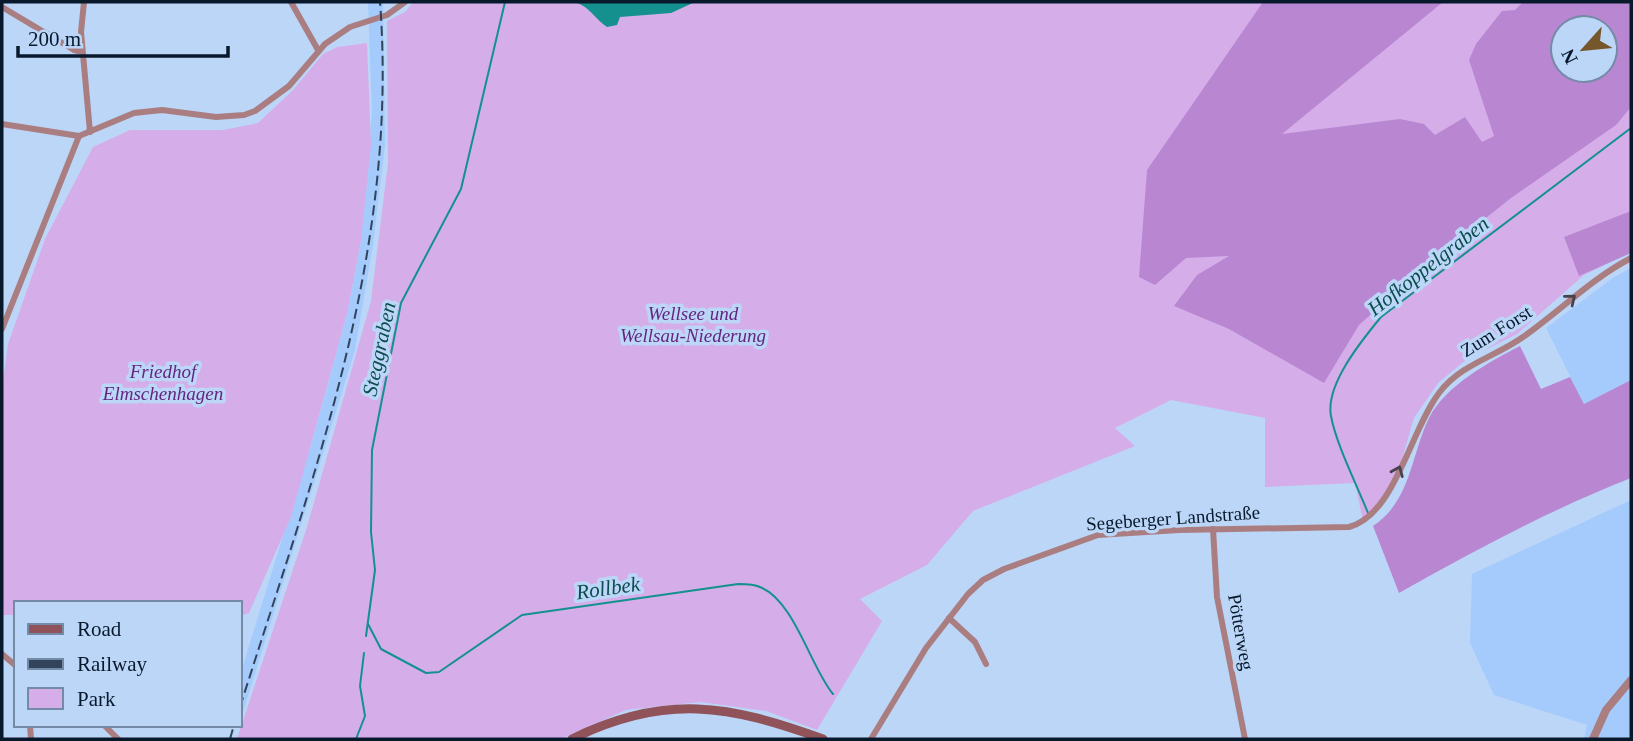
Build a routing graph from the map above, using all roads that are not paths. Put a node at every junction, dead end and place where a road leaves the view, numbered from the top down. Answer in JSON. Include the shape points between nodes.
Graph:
{"nodes":[{"id":1,"x":84,"y":2,"type":"edge"},
{"id":2,"x":291,"y":2,"type":"edge"},
{"id":3,"x":405,"y":2,"type":"edge"},
{"id":4,"x":2,"y":7,"type":"edge"},
{"id":5,"x":317,"y":50,"type":"junction"},
{"id":6,"x":82,"y":52,"type":"junction"},
{"id":7,"x":2,"y":124,"type":"edge"},
{"id":8,"x":90,"y":132,"type":"junction"},
{"id":9,"x":79,"y":136,"type":"junction"},
{"id":10,"x":1631,"y":258,"type":"edge"},
{"id":11,"x":2,"y":329,"type":"edge"},
{"id":12,"x":1359,"y":524,"type":"joint"},
{"id":13,"x":1213,"y":529,"type":"junction"},
{"id":14,"x":949,"y":618,"type":"junction"},
{"id":15,"x":986,"y":664,"type":"dead end"},
{"id":16,"x":1631,"y":680,"type":"edge"},
{"id":17,"x":572,"y":739,"type":"edge"},
{"id":18,"x":823,"y":739,"type":"edge"},
{"id":19,"x":871,"y":739,"type":"edge"},
{"id":20,"x":1245,"y":739,"type":"edge"},
{"id":21,"x":1593,"y":739,"type":"edge"}],
"edges":[{"from":1,"to":6,"type":"street"},
{"from":2,"to":5,"type":"street"},
{"from":3,"to":5,"type":"street","via":[[387,15],[350,27]]},
{"from":4,"to":6,"type":"street"},
{"from":5,"to":8,"type":"street","via":[[289,86],[255,111],[233,118],[162,110],[134,113]]},
{"from":6,"to":8,"type":"street"},
{"from":7,"to":9,"type":"street"},
{"from":8,"to":9,"type":"street"},
{"from":9,"to":11,"type":"street"},
{"from":12,"to":10,"type":"street","name":"Zum Forst","one_way":true,"via":[[1383,502],[1419,422],[1440,390],[1469,365],[1521,339],[1592,282]]},
{"from":12,"to":13,"type":"street","name":"Segeberger Landstraße"},
{"from":13,"to":14,"type":"street","name":"Segeberger Landstraße","via":[[1113,533],[1080,539],[983,580]]},
{"from":13,"to":20,"type":"street","name":"Pötterweg","via":[[1217,597]]},
{"from":14,"to":15,"type":"street","via":[[975,642]]},
{"from":14,"to":19,"type":"street","name":"Segeberger Landstraße"},
{"from":16,"to":21,"type":"street","via":[[1606,710]]},
{"from":17,"to":18,"type":"main road","via":[[625,718],[698,708],[755,715]]}]}
